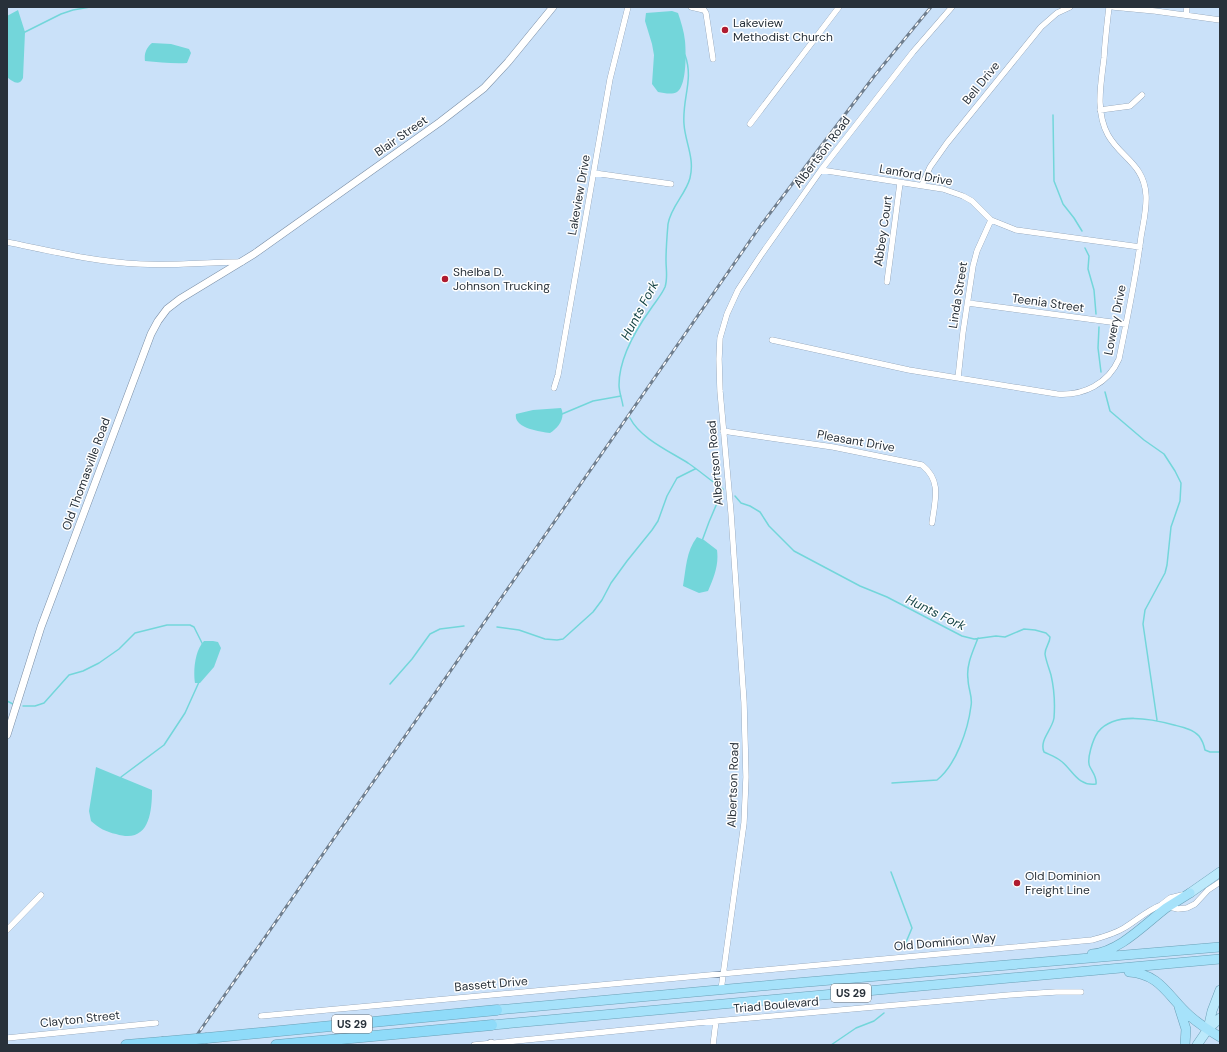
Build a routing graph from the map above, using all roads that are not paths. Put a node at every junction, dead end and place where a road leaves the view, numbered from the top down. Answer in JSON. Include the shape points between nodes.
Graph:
{"nodes":[{"id":1,"x":553,"y":7,"type":"edge"},
{"id":2,"x":628,"y":7,"type":"edge"},
{"id":3,"x":691,"y":7,"type":"edge"},
{"id":4,"x":839,"y":7,"type":"edge"},
{"id":5,"x":952,"y":7,"type":"edge"},
{"id":6,"x":1070,"y":7,"type":"edge"},
{"id":7,"x":1109,"y":7,"type":"edge"},
{"id":8,"x":1113,"y":7,"type":"edge"},
{"id":9,"x":1187,"y":7,"type":"edge"},
{"id":10,"x":1186,"y":15,"type":"junction"},
{"id":11,"x":1220,"y":20,"type":"edge"},
{"id":12,"x":713,"y":59,"type":"dead end"},
{"id":13,"x":1142,"y":95,"type":"dead end"},
{"id":14,"x":1100,"y":110,"type":"junction"},
{"id":15,"x":750,"y":124,"type":"dead end"},
{"id":16,"x":821,"y":170,"type":"junction"},
{"id":17,"x":594,"y":173,"type":"junction"},
{"id":18,"x":900,"y":183,"type":"junction"},
{"id":19,"x":671,"y":184,"type":"dead end"},
{"id":20,"x":922,"y":185,"type":"junction"},
{"id":21,"x":991,"y":220,"type":"junction"},
{"id":22,"x":7,"y":242,"type":"edge"},
{"id":23,"x":1140,"y":247,"type":"junction"},
{"id":24,"x":242,"y":262,"type":"junction"},
{"id":25,"x":886,"y":282,"type":"dead end"},
{"id":26,"x":968,"y":303,"type":"junction"},
{"id":27,"x":1126,"y":324,"type":"junction"},
{"id":28,"x":772,"y":340,"type":"dead end"},
{"id":29,"x":958,"y":378,"type":"junction"},
{"id":30,"x":554,"y":388,"type":"dead end"},
{"id":31,"x":723,"y":431,"type":"junction"},
{"id":32,"x":932,"y":522,"type":"dead end"},
{"id":33,"x":7,"y":735,"type":"edge"},
{"id":34,"x":1220,"y":872,"type":"edge"},
{"id":35,"x":1220,"y":882,"type":"edge"},
{"id":36,"x":1190,"y":893,"type":"joint"},
{"id":37,"x":41,"y":895,"type":"dead end"},
{"id":38,"x":1165,"y":906,"type":"junction"},
{"id":39,"x":7,"y":930,"type":"edge"},
{"id":40,"x":1217,"y":948,"type":"edge"},
{"id":41,"x":1216,"y":960,"type":"edge"},
{"id":42,"x":1031,"y":964,"type":"junction"},
{"id":43,"x":1101,"y":971,"type":"junction"},
{"id":44,"x":722,"y":973,"type":"junction"},
{"id":45,"x":721,"y":990,"type":"junction"},
{"id":46,"x":1220,"y":990,"type":"edge"},
{"id":47,"x":1081,"y":992,"type":"dead end"},
{"id":48,"x":1178,"y":1004,"type":"junction"},
{"id":49,"x":497,"y":1010,"type":"joint"},
{"id":50,"x":261,"y":1016,"type":"dead end"},
{"id":51,"x":1220,"y":1018,"type":"edge"},
{"id":52,"x":716,"y":1021,"type":"junction"},
{"id":53,"x":156,"y":1023,"type":"dead end"},
{"id":54,"x":492,"y":1025,"type":"joint"},
{"id":55,"x":1208,"y":1029,"type":"junction"},
{"id":56,"x":1220,"y":1037,"type":"edge"},
{"id":57,"x":7,"y":1038,"type":"edge"},
{"id":58,"x":491,"y":1044,"type":"edge"},
{"id":59,"x":126,"y":1045,"type":"edge"},
{"id":60,"x":276,"y":1045,"type":"edge"},
{"id":61,"x":474,"y":1045,"type":"edge"},
{"id":62,"x":713,"y":1045,"type":"edge"},
{"id":63,"x":1186,"y":1045,"type":"edge"},
{"id":64,"x":1197,"y":1045,"type":"edge"}],
"edges":[{"from":1,"to":24,"type":"street","name":"Blair Street","via":[[484,88]]},
{"from":2,"to":17,"type":"street","name":"Lakeview Drive","via":[[610,79]]},
{"from":3,"to":12,"type":"street","via":[[704,10],[706,13]]},
{"from":4,"to":15,"type":"street"},
{"from":5,"to":16,"type":"street","name":"Albertson Road","via":[[913,52]]},
{"from":6,"to":20,"type":"street","name":"Bell Drive","via":[[1051,17],[1036,33],[947,143],[930,167]]},
{"from":7,"to":14,"type":"street","name":"Lowery Drive"},
{"from":8,"to":10,"type":"street"},
{"from":9,"to":10,"type":"street"},
{"from":10,"to":11,"type":"street"},
{"from":13,"to":14,"type":"street","via":[[1130,106]]},
{"from":14,"to":23,"type":"street","name":"Lowery Drive","via":[[1108,135],[1134,165],[1145,187],[1146,205]]},
{"from":16,"to":18,"type":"street","name":"Lanford Drive"},
{"from":16,"to":31,"type":"street","name":"Albertson Road","via":[[738,290],[727,314],[720,338],[719,359]]},
{"from":17,"to":19,"type":"street"},
{"from":17,"to":30,"type":"street","name":"Lakeview Drive"},
{"from":18,"to":20,"type":"street","name":"Lanford Drive"},
{"from":18,"to":25,"type":"street","name":"Abbey Court"},
{"from":20,"to":21,"type":"street","name":"Lanford Drive","via":[[963,196],[972,201]]},
{"from":21,"to":23,"type":"street","name":"Lanford Drive","via":[[1016,230]]},
{"from":21,"to":26,"type":"street","name":"Linda Street","via":[[977,251]]},
{"from":22,"to":24,"type":"street","via":[[115,262]]},
{"from":23,"to":27,"type":"street","name":"Lowery Drive"},
{"from":24,"to":33,"type":"street","name":"Old Thomasville Road","via":[[180,299],[162,315],[151,334],[41,627]]},
{"from":26,"to":27,"type":"street","name":"Teenia Street"},
{"from":26,"to":29,"type":"street","name":"Linda Street"},
{"from":27,"to":29,"type":"street","name":"Lowery Drive","via":[[1119,359],[1112,372],[1100,383],[1080,393],[1057,394]]},
{"from":28,"to":29,"type":"street","name":"Lowery Drive"},
{"from":31,"to":32,"type":"street","name":"Pleasant Drive","via":[[833,447],[922,465],[934,477],[936,497]]},
{"from":31,"to":44,"type":"street","name":"Albertson Road","via":[[744,702],[746,777],[744,823]]},
{"from":34,"to":36,"type":"main road"},
{"from":35,"to":38,"type":"street","name":"Old Dominion Way","via":[[1191,906],[1183,909]]},
{"from":36,"to":38,"type":"highway"},
{"from":37,"to":39,"type":"street"},
{"from":38,"to":42,"type":"highway","via":[[1121,943],[1111,948],[1096,954]]},
{"from":38,"to":44,"type":"street","name":"Old Dominion Way","via":[[1155,907],[1112,934],[1092,940]]},
{"from":40,"to":42,"type":"highway","number":"US 29"},
{"from":41,"to":43,"type":"highway","number":"US 29"},
{"from":42,"to":45,"type":"highway","number":"US 29"},
{"from":43,"to":48,"type":"highway","via":[[1147,976],[1154,979]]},
{"from":43,"to":54,"type":"highway","number":"US 29"},
{"from":44,"to":45,"type":"street","name":"Albertson Road"},
{"from":44,"to":50,"type":"street","name":"Bassett Drive"},
{"from":45,"to":49,"type":"highway","number":"US 29"},
{"from":46,"to":55,"type":"main road"},
{"from":47,"to":52,"type":"street","name":"Triad Boulevard","via":[[1009,995]]},
{"from":48,"to":55,"type":"highway","via":[[1189,1016]]},
{"from":48,"to":63,"type":"highway","via":[[1184,1021]]},
{"from":49,"to":59,"type":"highway","number":"US 29","bridge":true},
{"from":51,"to":55,"type":"main road"},
{"from":52,"to":58,"type":"street","name":"Triad Boulevard"},
{"from":52,"to":62,"type":"street"},
{"from":53,"to":57,"type":"street","name":"Clayton Street"},
{"from":54,"to":60,"type":"highway","number":"US 29"},
{"from":55,"to":56,"type":"highway"},
{"from":55,"to":64,"type":"main road"},
{"from":58,"to":61,"type":"street","name":"Triad Boulevard"}]}
